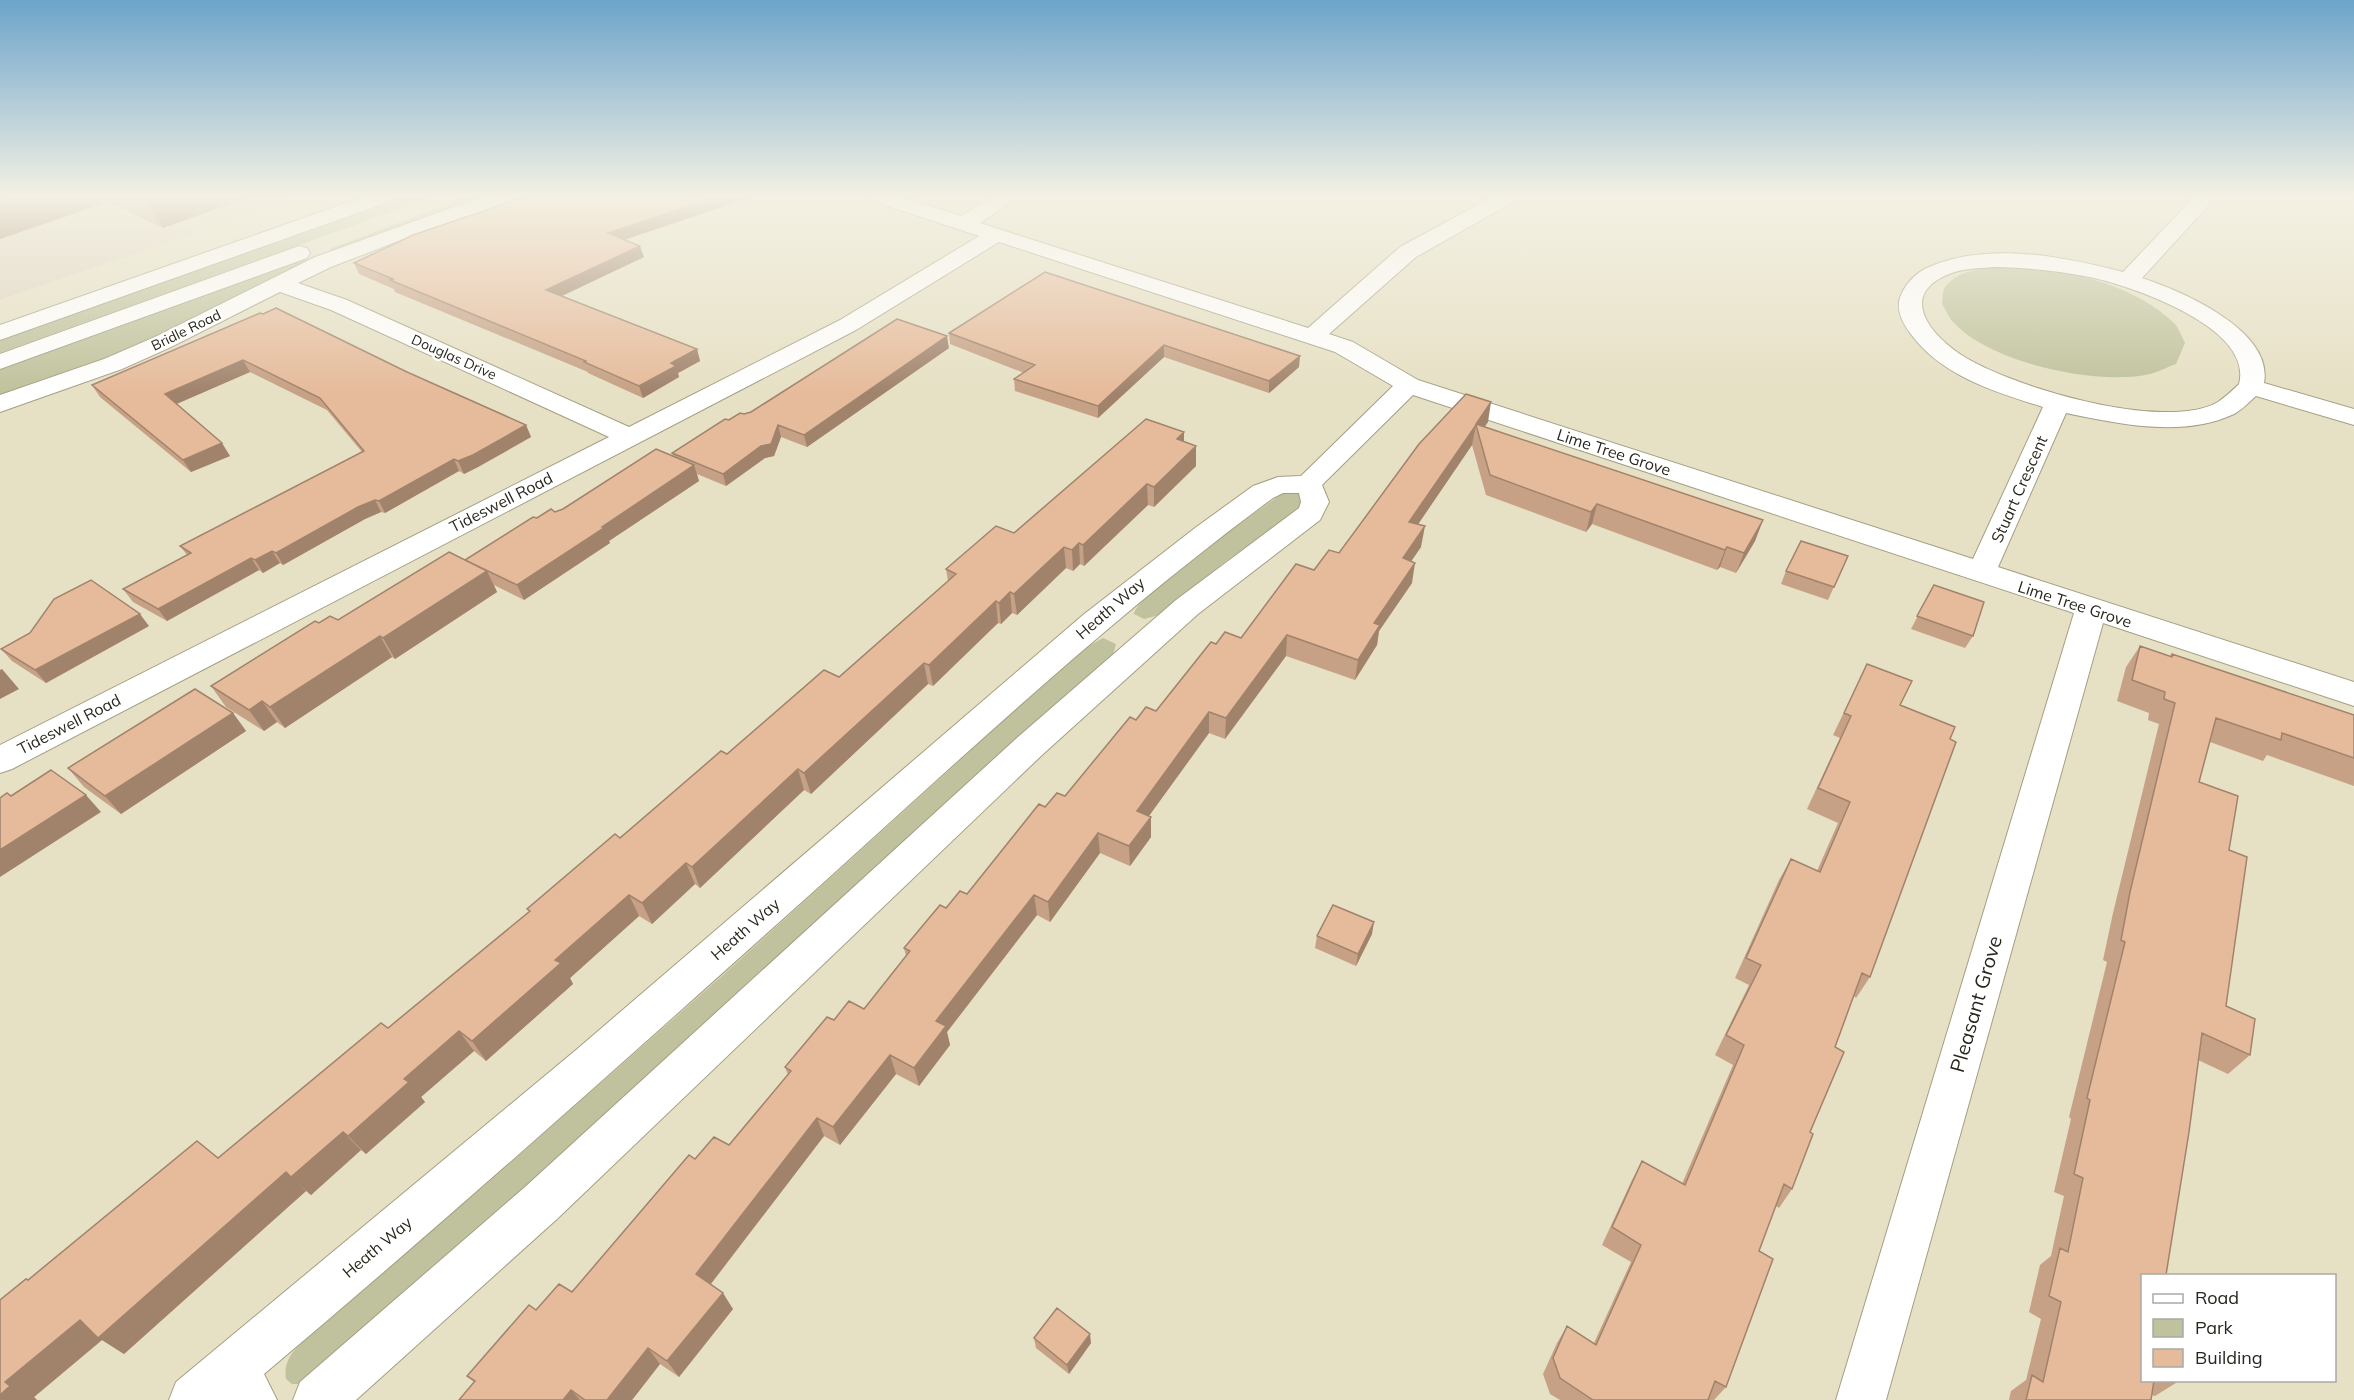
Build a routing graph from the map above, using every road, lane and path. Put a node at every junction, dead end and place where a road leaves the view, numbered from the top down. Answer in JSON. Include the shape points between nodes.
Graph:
{"nodes":[{"id":1,"x":200,"y":262,"type":"edge"},
{"id":2,"x":272,"y":262,"type":"edge"},
{"id":3,"x":325,"y":262,"type":"edge"},
{"id":4,"x":951,"y":262,"type":"edge"},
{"id":5,"x":1082,"y":262,"type":"edge"},
{"id":6,"x":1396,"y":262,"type":"edge"},
{"id":7,"x":1975,"y":262,"type":"edge"},
{"id":8,"x":2034,"y":262,"type":"edge"},
{"id":9,"x":2145,"y":262,"type":"edge"},
{"id":10,"x":2128,"y":280,"type":"junction"},
{"id":11,"x":277,"y":284,"type":"junction"},
{"id":12,"x":0,"y":333,"type":"edge"},
{"id":13,"x":1313,"y":336,"type":"junction"},
{"id":14,"x":0,"y":362,"type":"edge"},
{"id":15,"x":1409,"y":385,"type":"junction"},
{"id":16,"x":2251,"y":387,"type":"junction"},
{"id":17,"x":0,"y":404,"type":"edge"},
{"id":18,"x":2056,"y":405,"type":"junction"},
{"id":19,"x":2354,"y":417,"type":"edge"},
{"id":20,"x":628,"y":436,"type":"junction"},
{"id":21,"x":1308,"y":484,"type":"junction"},
{"id":22,"x":1981,"y":573,"type":"junction"},
{"id":23,"x":2091,"y":609,"type":"junction"},
{"id":24,"x":1101,"y":616,"type":"junction"},
{"id":25,"x":1149,"y":640,"type":"junction"},
{"id":26,"x":2354,"y":694,"type":"edge"},
{"id":27,"x":0,"y":760,"type":"edge"},
{"id":28,"x":226,"y":1390,"type":"edge"},
{"id":29,"x":318,"y":1400,"type":"edge"},
{"id":30,"x":1861,"y":1400,"type":"edge"}],
"edges":[{"from":1,"to":12,"type":"street"},
{"from":2,"to":14,"type":"street","name":"Bridle Road"},
{"from":3,"to":11,"type":"street","name":"Bridle Road"},
{"from":4,"to":20,"type":"street","name":"Tideswell Road","via":[[848,325]]},
{"from":5,"to":13,"type":"street","name":"Lime Tree Grove"},
{"from":6,"to":13,"type":"street"},
{"from":7,"to":18,"type":"street","via":[[1946,268],[1915,287],[1910,300],[1911,315],[1920,331],[1959,365]]},
{"from":8,"to":10,"type":"street","via":[[2060,264]]},
{"from":9,"to":10,"type":"street"},
{"from":10,"to":16,"type":"street","via":[[2173,297],[2211,318],[2239,342],[2253,366]]},
{"from":11,"to":17,"type":"street","name":"Bridle Road","via":[[153,347]]},
{"from":11,"to":20,"type":"street","name":"Douglas Drive","via":[[339,305]]},
{"from":13,"to":15,"type":"street","name":"Lime Tree Grove","via":[[1353,351]]},
{"from":15,"to":21,"type":"street"},
{"from":15,"to":22,"type":"street","name":"Lime Tree Grove"},
{"from":16,"to":18,"type":"street","via":[[2223,409],[2198,416],[2134,418]]},
{"from":16,"to":19,"type":"street"},
{"from":18,"to":22,"type":"street","name":"Stuart Crescent"},
{"from":20,"to":27,"type":"street","name":"Tideswell Road"},
{"from":21,"to":24,"type":"street","name":"Heath Way","via":[[1278,485],[1263,492],[1193,541]]},
{"from":21,"to":25,"type":"street","via":[[1316,496],[1316,506],[1310,514],[1223,578]]},
{"from":22,"to":23,"type":"street","name":"Lime Tree Grove"},
{"from":23,"to":26,"type":"street","name":"Lime Tree Grove"},
{"from":23,"to":30,"type":"street","name":"Pleasant Grove"},
{"from":24,"to":25,"type":"street"},
{"from":24,"to":28,"type":"street","name":"Heath Way","via":[[508,1136]]},
{"from":25,"to":29,"type":"street","via":[[1030,746],[541,1203]]}]}
